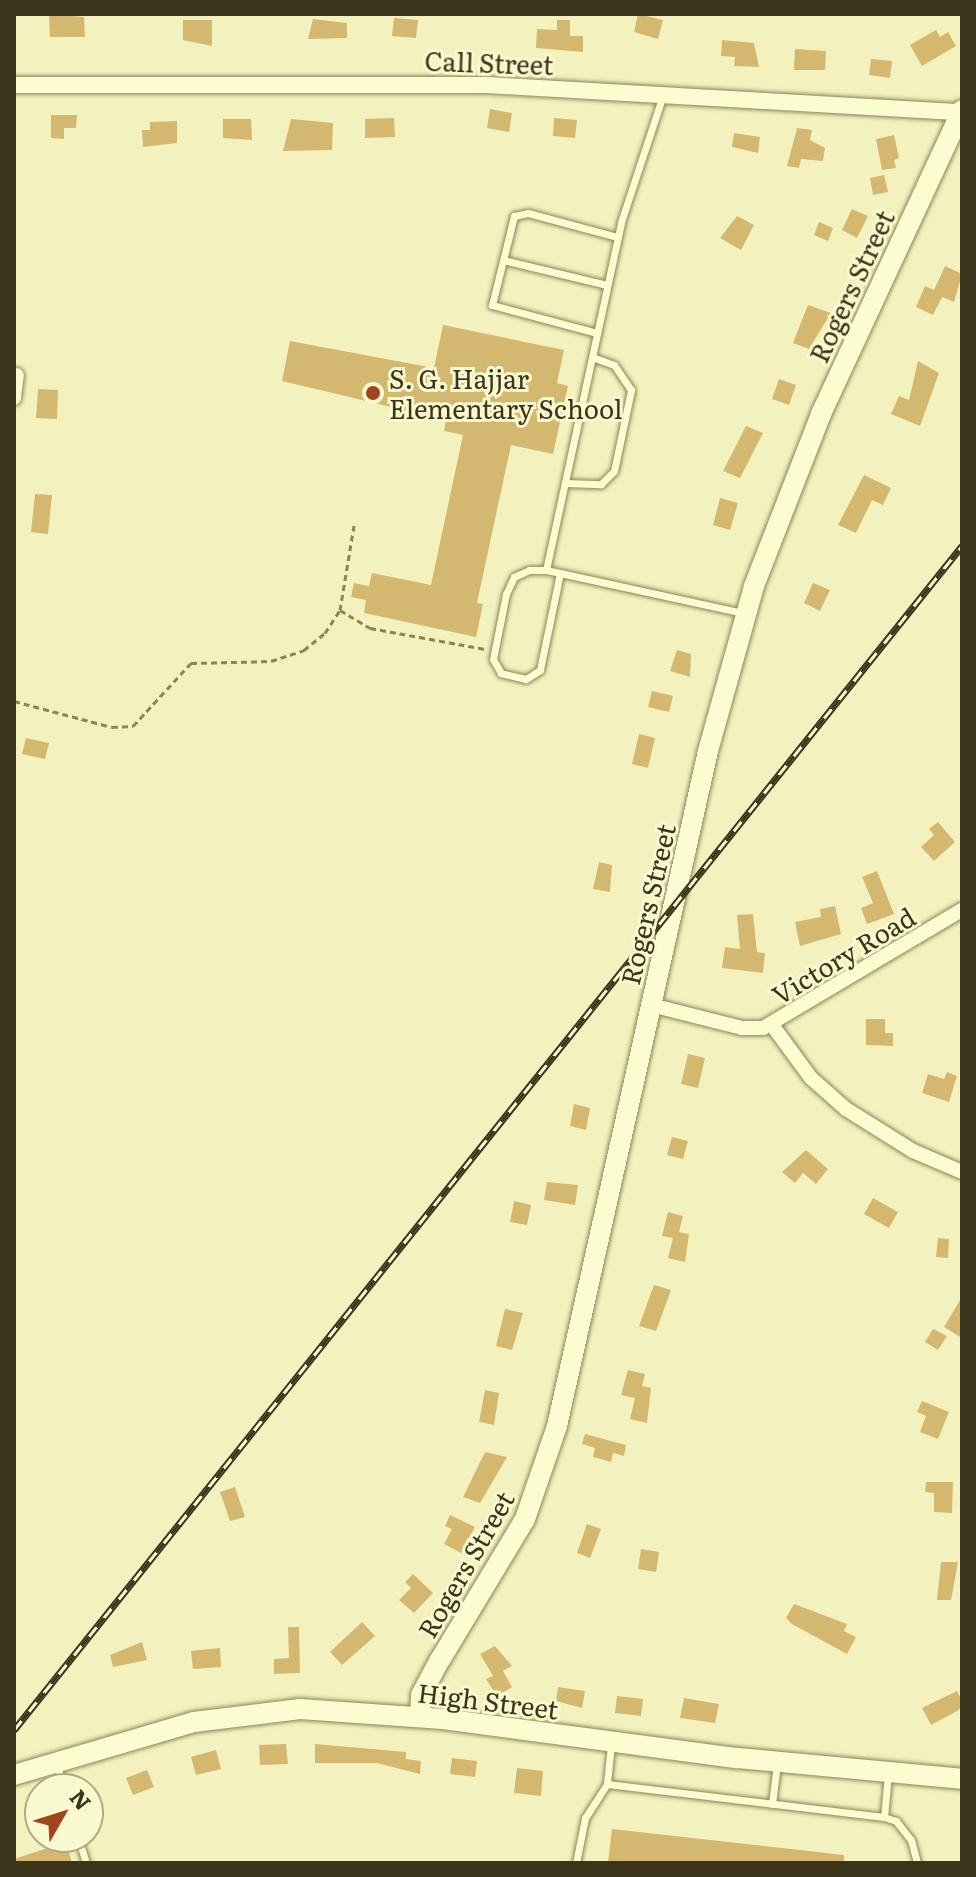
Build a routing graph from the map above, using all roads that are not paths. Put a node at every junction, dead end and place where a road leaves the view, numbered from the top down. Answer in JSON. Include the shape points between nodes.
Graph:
{"nodes":[{"id":1,"x":14,"y":85,"type":"edge"},
{"id":2,"x":663,"y":95,"type":"junction"},
{"id":3,"x":962,"y":111,"type":"edge"},
{"id":4,"x":617,"y":237,"type":"junction"},
{"id":5,"x":503,"y":260,"type":"junction"},
{"id":6,"x":607,"y":285,"type":"junction"},
{"id":7,"x":597,"y":333,"type":"junction"},
{"id":8,"x":592,"y":357,"type":"junction"},
{"id":9,"x":17,"y":375,"type":"dead end"},
{"id":10,"x":14,"y":398,"type":"edge"},
{"id":11,"x":565,"y":483,"type":"junction"},
{"id":12,"x":546,"y":570,"type":"junction"},
{"id":13,"x":560,"y":573,"type":"junction"},
{"id":14,"x":745,"y":614,"type":"junction"},
{"id":15,"x":962,"y":910,"type":"edge"},
{"id":16,"x":651,"y":1005,"type":"junction"},
{"id":17,"x":772,"y":1025,"type":"junction"},
{"id":18,"x":962,"y":1172,"type":"edge"},
{"id":19,"x":420,"y":1717,"type":"junction"},
{"id":20,"x":611,"y":1743,"type":"junction"},
{"id":21,"x":778,"y":1763,"type":"junction"},
{"id":22,"x":57,"y":1765,"type":"junction"},
{"id":23,"x":59,"y":1773,"type":"edge"},
{"id":24,"x":14,"y":1775,"type":"edge"},
{"id":25,"x":888,"y":1775,"type":"junction"},
{"id":26,"x":962,"y":1779,"type":"edge"},
{"id":27,"x":607,"y":1784,"type":"junction"},
{"id":28,"x":772,"y":1804,"type":"junction"},
{"id":29,"x":884,"y":1817,"type":"junction"},
{"id":30,"x":576,"y":1863,"type":"edge"},
{"id":31,"x":917,"y":1863,"type":"edge"}],
"edges":[{"from":1,"to":2,"type":"street","name":"Call Street","via":[[439,83]]},
{"from":2,"to":3,"type":"street","name":"Call Street"},
{"from":2,"to":4,"type":"lane"},
{"from":3,"to":14,"type":"main road","name":"Rogers Street","via":[[802,457]]},
{"from":4,"to":5,"type":"lane","via":[[528,213],[514,216]]},
{"from":4,"to":6,"type":"lane"},
{"from":5,"to":6,"type":"lane"},
{"from":5,"to":7,"type":"lane","via":[[492,305]]},
{"from":6,"to":7,"type":"lane"},
{"from":7,"to":8,"type":"lane"},
{"from":8,"to":11,"type":"lane"},
{"from":8,"to":11,"type":"lane","via":[[614,365],[629,380],[626,417],[614,471],[601,484]]},
{"from":9,"to":10,"type":"street"},
{"from":11,"to":12,"type":"lane"},
{"from":12,"to":13,"type":"lane"},
{"from":12,"to":13,"type":"lane","via":[[521,573],[510,584],[493,664],[501,673],[526,679],[536,675]]},
{"from":13,"to":14,"type":"lane"},
{"from":14,"to":16,"type":"main road","name":"Rogers Street"},
{"from":15,"to":17,"type":"street","name":"Victory Road"},
{"from":16,"to":17,"type":"street","name":"Victory Road","via":[[742,1028]]},
{"from":16,"to":19,"type":"main road","name":"Rogers Street","via":[[549,1452],[512,1544],[421,1695]]},
{"from":17,"to":18,"type":"street","via":[[811,1078],[846,1109],[913,1151]]},
{"from":19,"to":20,"type":"main road","name":"High Street"},
{"from":19,"to":22,"type":"main road","name":"High Street","via":[[260,1710],[194,1722]]},
{"from":20,"to":21,"type":"main road","name":"High Street"},
{"from":20,"to":27,"type":"lane"},
{"from":21,"to":25,"type":"main road","name":"High Street"},
{"from":21,"to":28,"type":"lane"},
{"from":22,"to":23,"type":"lane"},
{"from":22,"to":24,"type":"main road","name":"High Street"},
{"from":25,"to":26,"type":"main road","name":"High Street"},
{"from":25,"to":29,"type":"lane"},
{"from":27,"to":28,"type":"lane"},
{"from":27,"to":30,"type":"lane","via":[[585,1818]]},
{"from":28,"to":29,"type":"lane"},
{"from":29,"to":31,"type":"lane","via":[[896,1821],[911,1840]]}]}
